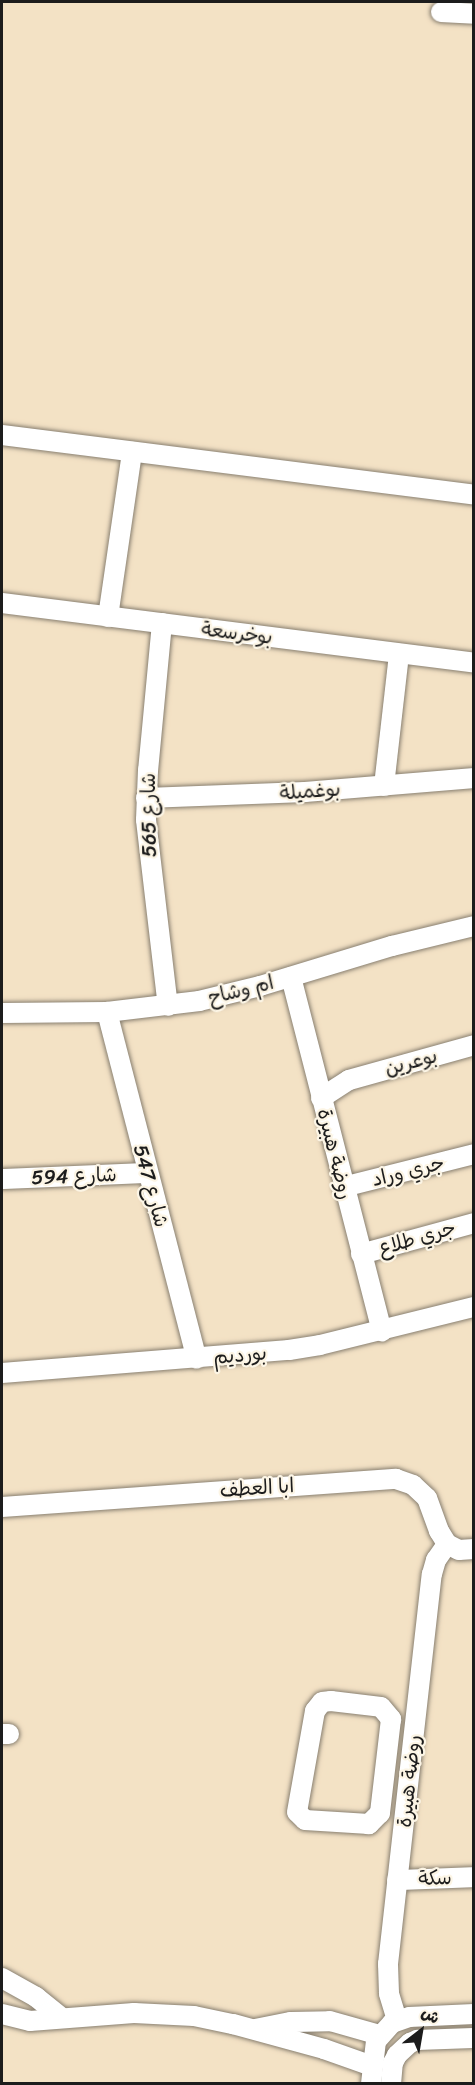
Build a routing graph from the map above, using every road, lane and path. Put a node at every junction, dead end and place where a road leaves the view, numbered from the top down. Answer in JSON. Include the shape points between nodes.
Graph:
{"nodes":[{"id":1,"x":441,"y":12,"type":"dead end"},
{"id":2,"x":474,"y":14,"type":"edge"},
{"id":3,"x":2,"y":435,"type":"edge"},
{"id":4,"x":132,"y":452,"type":"junction"},
{"id":5,"x":474,"y":495,"type":"edge"},
{"id":6,"x":2,"y":603,"type":"edge"},
{"id":7,"x":108,"y":616,"type":"junction"},
{"id":8,"x":162,"y":623,"type":"junction"},
{"id":9,"x":399,"y":654,"type":"junction"},
{"id":10,"x":474,"y":663,"type":"edge"},
{"id":11,"x":474,"y":778,"type":"edge"},
{"id":12,"x":384,"y":786,"type":"junction"},
{"id":13,"x":146,"y":798,"type":"junction"},
{"id":14,"x":474,"y":926,"type":"edge"},
{"id":15,"x":291,"y":977,"type":"junction"},
{"id":16,"x":168,"y":1006,"type":"junction"},
{"id":17,"x":107,"y":1012,"type":"junction"},
{"id":18,"x":2,"y":1013,"type":"edge"},
{"id":19,"x":474,"y":1046,"type":"edge"},
{"id":20,"x":316,"y":1077,"type":"junction"},
{"id":21,"x":349,"y":1080,"type":"junction"},
{"id":22,"x":321,"y":1098,"type":"junction"},
{"id":23,"x":474,"y":1154,"type":"edge"},
{"id":24,"x":147,"y":1173,"type":"junction"},
{"id":25,"x":2,"y":1179,"type":"edge"},
{"id":26,"x":343,"y":1187,"type":"junction"},
{"id":27,"x":474,"y":1223,"type":"edge"},
{"id":28,"x":362,"y":1254,"type":"junction"},
{"id":29,"x":474,"y":1307,"type":"edge"},
{"id":30,"x":382,"y":1331,"type":"junction"},
{"id":31,"x":197,"y":1359,"type":"junction"},
{"id":32,"x":2,"y":1373,"type":"edge"},
{"id":33,"x":2,"y":1507,"type":"edge"},
{"id":34,"x":447,"y":1544,"type":"junction"},
{"id":35,"x":474,"y":1550,"type":"edge"},
{"id":36,"x":369,"y":1824,"type":"junction"},
{"id":37,"x":404,"y":1827,"type":"junction"},
{"id":38,"x":474,"y":1877,"type":"edge"},
{"id":39,"x":397,"y":1880,"type":"junction"},
{"id":40,"x":2,"y":1978,"type":"edge"},
{"id":41,"x":2,"y":2014,"type":"edge"},
{"id":42,"x":474,"y":2014,"type":"edge"},
{"id":43,"x":61,"y":2017,"type":"junction"},
{"id":44,"x":397,"y":2020,"type":"junction"},
{"id":45,"x":252,"y":2029,"type":"junction"},
{"id":46,"x":379,"y":2035,"type":"junction"},
{"id":47,"x":473,"y":2038,"type":"edge"},
{"id":48,"x":371,"y":2075,"type":"edge"},
{"id":49,"x":391,"y":2084,"type":"edge"}],
"edges":[{"from":1,"to":2,"type":"street"},
{"from":3,"to":4,"type":"street"},
{"from":4,"to":5,"type":"street"},
{"from":4,"to":7,"type":"street"},
{"from":6,"to":7,"type":"street","name":"بوخرسعة"},
{"from":7,"to":8,"type":"street","name":"بوخرسعة"},
{"from":8,"to":9,"type":"street","name":"بوخرسعة"},
{"from":8,"to":13,"type":"street","name":"شارع 565"},
{"from":9,"to":10,"type":"street","name":"بوخرسعة"},
{"from":9,"to":12,"type":"street"},
{"from":11,"to":12,"type":"street","name":"بوغميلة"},
{"from":12,"to":13,"type":"street","name":"بوغميلة"},
{"from":13,"to":16,"type":"street","name":"شارع 565","via":[[147,841]]},
{"from":14,"to":15,"type":"street","name":"ام وشاح"},
{"from":15,"to":16,"type":"street","name":"ام وشاح"},
{"from":15,"to":20,"type":"street","name":"روضة هبيرة"},
{"from":16,"to":17,"type":"street","name":"ام وشاح"},
{"from":17,"to":18,"type":"street","name":"ام وشاح"},
{"from":17,"to":24,"type":"street","name":"شارع 547"},
{"from":19,"to":21,"type":"street","name":"بوعرين"},
{"from":20,"to":21,"type":"street","name":"بوعرين"},
{"from":20,"to":22,"type":"street","name":"روضة هبيرة"},
{"from":21,"to":22,"type":"street","name":"بوعرين"},
{"from":22,"to":26,"type":"street","name":"روضة هبيرة"},
{"from":23,"to":26,"type":"street","name":"جري وراد"},
{"from":24,"to":25,"type":"street","name":"شارع 594"},
{"from":24,"to":31,"type":"street","name":"شارع 547"},
{"from":26,"to":28,"type":"street","name":"روضة هبيرة"},
{"from":27,"to":28,"type":"street","name":"جري طلاع"},
{"from":28,"to":30,"type":"street","name":"روضة هبيرة"},
{"from":29,"to":30,"type":"street","name":"بورديم"},
{"from":30,"to":31,"type":"street","name":"بورديم","via":[[289,1350]]},
{"from":31,"to":32,"type":"street","name":"بورديم"},
{"from":33,"to":34,"type":"street","name":"ابا العطف","via":[[396,1479],[413,1485],[427,1498]]},
{"from":34,"to":35,"type":"street","via":[[459,1550]]},
{"from":34,"to":37,"type":"street","name":"روضة هبيرة","via":[[432,1574]]},
{"from":36,"to":36,"type":"street","via":[[380,1813],[392,1719],[376,1706],[322,1702],[315,1711],[297,1812],[305,1820]]},
{"from":36,"to":37,"type":"street"},
{"from":37,"to":39,"type":"street","name":"روضة هبيرة"},
{"from":38,"to":39,"type":"street","name":"سكة"},
{"from":39,"to":44,"type":"street","name":"روضة هبيرة","via":[[388,1979]]},
{"from":40,"to":43,"type":"street"},
{"from":41,"to":43,"type":"street","via":[[30,2021]]},
{"from":42,"to":44,"type":"street"},
{"from":43,"to":45,"type":"street","via":[[174,2014]]},
{"from":44,"to":46,"type":"street"},
{"from":45,"to":46,"type":"street","via":[[330,2021]]},
{"from":45,"to":48,"type":"street","via":[[324,2049]]},
{"from":46,"to":48,"type":"street"},
{"from":47,"to":49,"type":"street","via":[[410,2043],[393,2063]]}]}
